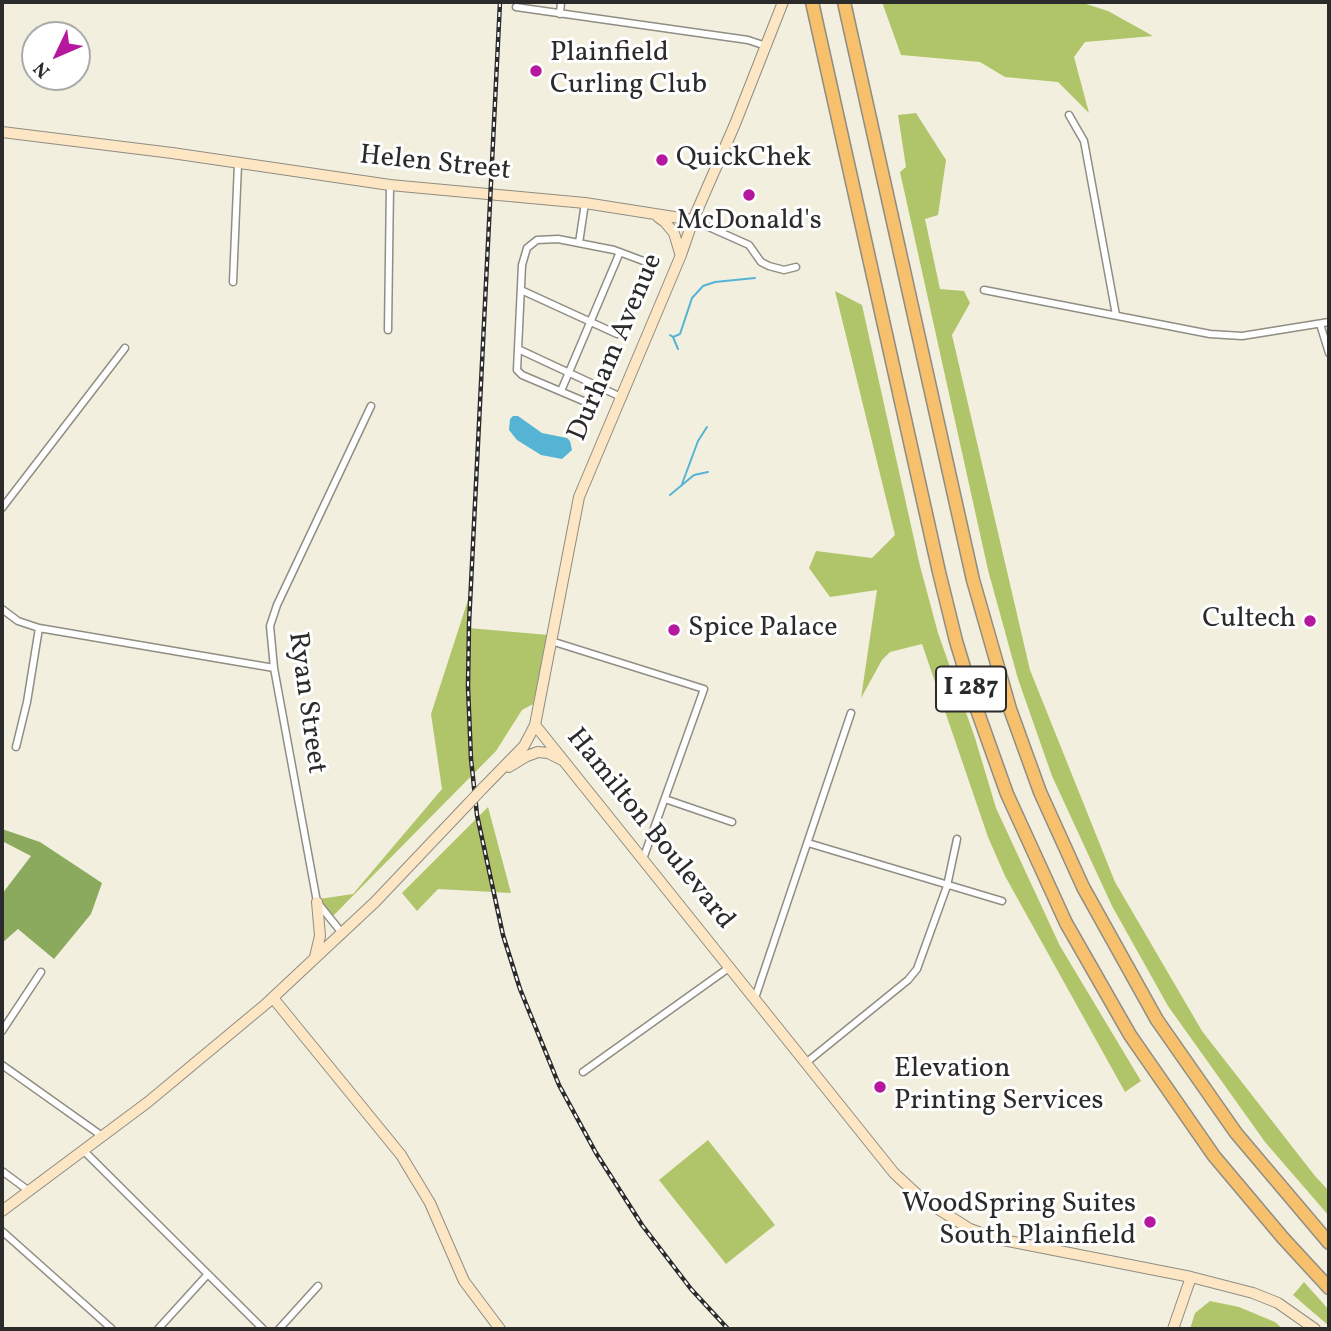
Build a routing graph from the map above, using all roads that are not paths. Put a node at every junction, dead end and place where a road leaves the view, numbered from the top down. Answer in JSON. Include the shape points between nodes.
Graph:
{"nodes":[{"id":1,"x":561,"y":2,"type":"edge"},
{"id":2,"x":783,"y":2,"type":"edge"},
{"id":3,"x":812,"y":2,"type":"edge"},
{"id":4,"x":845,"y":2,"type":"edge"},
{"id":5,"x":516,"y":7,"type":"dead end"},
{"id":6,"x":560,"y":14,"type":"junction"},
{"id":7,"x":766,"y":46,"type":"junction"},
{"id":8,"x":1069,"y":115,"type":"dead end"},
{"id":9,"x":2,"y":132,"type":"edge"},
{"id":10,"x":238,"y":164,"type":"junction"},
{"id":11,"x":390,"y":185,"type":"junction"},
{"id":12,"x":585,"y":203,"type":"junction"},
{"id":13,"x":651,"y":214,"type":"junction"},
{"id":14,"x":693,"y":220,"type":"junction"},
{"id":15,"x":579,"y":243,"type":"junction"},
{"id":16,"x":620,"y":252,"type":"junction"},
{"id":17,"x":681,"y":255,"type":"junction"},
{"id":18,"x":646,"y":262,"type":"dead end"},
{"id":19,"x":796,"y":267,"type":"dead end"},
{"id":20,"x":233,"y":282,"type":"dead end"},
{"id":21,"x":521,"y":290,"type":"junction"},
{"id":22,"x":984,"y":290,"type":"dead end"},
{"id":23,"x":1116,"y":315,"type":"junction"},
{"id":24,"x":590,"y":322,"type":"junction"},
{"id":25,"x":1329,"y":322,"type":"edge"},
{"id":26,"x":1320,"y":324,"type":"junction"},
{"id":27,"x":388,"y":330,"type":"dead end"},
{"id":28,"x":617,"y":334,"type":"dead end"},
{"id":29,"x":125,"y":348,"type":"dead end"},
{"id":30,"x":518,"y":349,"type":"junction"},
{"id":31,"x":1329,"y":353,"type":"edge"},
{"id":32,"x":569,"y":373,"type":"junction"},
{"id":33,"x":561,"y":391,"type":"junction"},
{"id":34,"x":621,"y":397,"type":"junction"},
{"id":35,"x":588,"y":403,"type":"dead end"},
{"id":36,"x":371,"y":406,"type":"dead end"},
{"id":37,"x":2,"y":508,"type":"edge"},
{"id":38,"x":2,"y":609,"type":"edge"},
{"id":39,"x":39,"y":628,"type":"junction"},
{"id":40,"x":551,"y":641,"type":"junction"},
{"id":41,"x":274,"y":668,"type":"junction"},
{"id":42,"x":851,"y":713,"type":"dead end"},
{"id":43,"x":535,"y":725,"type":"junction"},
{"id":44,"x":16,"y":747,"type":"dead end"},
{"id":45,"x":565,"y":762,"type":"junction"},
{"id":46,"x":496,"y":775,"type":"junction"},
{"id":47,"x":665,"y":799,"type":"junction"},
{"id":48,"x":732,"y":821,"type":"dead end"},
{"id":49,"x":957,"y":839,"type":"dead end"},
{"id":50,"x":808,"y":843,"type":"junction"},
{"id":51,"x":643,"y":859,"type":"junction"},
{"id":52,"x":947,"y":886,"type":"junction"},
{"id":53,"x":1002,"y":901,"type":"dead end"},
{"id":54,"x":317,"y":902,"type":"junction"},
{"id":55,"x":342,"y":933,"type":"junction"},
{"id":56,"x":315,"y":958,"type":"junction"},
{"id":57,"x":730,"y":967,"type":"junction"},
{"id":58,"x":41,"y":972,"type":"dead end"},
{"id":59,"x":273,"y":998,"type":"junction"},
{"id":60,"x":755,"y":998,"type":"junction"},
{"id":61,"x":2,"y":1031,"type":"edge"},
{"id":62,"x":807,"y":1062,"type":"junction"},
{"id":63,"x":2,"y":1065,"type":"edge"},
{"id":64,"x":583,"y":1072,"type":"dead end"},
{"id":65,"x":102,"y":1136,"type":"junction"},
{"id":66,"x":83,"y":1150,"type":"junction"},
{"id":67,"x":2,"y":1171,"type":"edge"},
{"id":68,"x":29,"y":1191,"type":"junction"},
{"id":69,"x":2,"y":1211,"type":"edge"},
{"id":70,"x":2,"y":1231,"type":"edge"},
{"id":71,"x":1329,"y":1243,"type":"edge"},
{"id":72,"x":208,"y":1274,"type":"junction"},
{"id":73,"x":1191,"y":1277,"type":"junction"},
{"id":74,"x":318,"y":1286,"type":"dead end"},
{"id":75,"x":1329,"y":1288,"type":"edge"},
{"id":76,"x":112,"y":1329,"type":"edge"},
{"id":77,"x":158,"y":1329,"type":"edge"},
{"id":78,"x":263,"y":1329,"type":"edge"},
{"id":79,"x":279,"y":1329,"type":"edge"},
{"id":80,"x":500,"y":1329,"type":"edge"},
{"id":81,"x":1173,"y":1329,"type":"edge"},
{"id":82,"x":1315,"y":1329,"type":"edge"}],
"edges":[{"from":1,"to":6,"type":"street"},
{"from":2,"to":7,"type":"street","name":"Durham Avenue"},
{"from":3,"to":75,"type":"highway","number":"I 287","via":[[939,572],[968,680],[1007,794],[1066,923],[1130,1035],[1234,1181]]},
{"from":4,"to":71,"type":"highway","number":"I 287","via":[[973,580],[1002,685],[1040,792],[1083,887],[1157,1020],[1236,1133]]},
{"from":5,"to":6,"type":"street"},
{"from":6,"to":7,"type":"street"},
{"from":7,"to":14,"type":"street","name":"Durham Avenue"},
{"from":8,"to":23,"type":"street","via":[[1084,141]]},
{"from":9,"to":10,"type":"street","name":"Helen Street"},
{"from":10,"to":11,"type":"street","name":"Helen Street"},
{"from":10,"to":20,"type":"street"},
{"from":11,"to":12,"type":"street","name":"Helen Street"},
{"from":11,"to":27,"type":"street"},
{"from":12,"to":13,"type":"street","name":"Helen Street"},
{"from":12,"to":15,"type":"street"},
{"from":13,"to":14,"type":"street","name":"Helen Street"},
{"from":13,"to":17,"type":"street","via":[[674,233]]},
{"from":14,"to":17,"type":"street","name":"Durham Avenue"},
{"from":14,"to":19,"type":"street","via":[[749,245],[769,266]]},
{"from":15,"to":16,"type":"street"},
{"from":15,"to":21,"type":"street","via":[[545,238],[527,248]]},
{"from":16,"to":18,"type":"street"},
{"from":16,"to":24,"type":"street"},
{"from":17,"to":34,"type":"street","name":"Durham Avenue"},
{"from":21,"to":24,"type":"street"},
{"from":21,"to":30,"type":"street"},
{"from":22,"to":23,"type":"street"},
{"from":23,"to":26,"type":"street","via":[[1242,336]]},
{"from":24,"to":28,"type":"street"},
{"from":24,"to":32,"type":"street"},
{"from":25,"to":26,"type":"street"},
{"from":26,"to":31,"type":"street"},
{"from":29,"to":37,"type":"street"},
{"from":30,"to":32,"type":"street"},
{"from":30,"to":33,"type":"street","via":[[517,370]]},
{"from":32,"to":33,"type":"street"},
{"from":32,"to":34,"type":"street"},
{"from":33,"to":35,"type":"street"},
{"from":34,"to":40,"type":"street","name":"Durham Avenue","via":[[579,497]]},
{"from":36,"to":41,"type":"street","name":"Ryan Street","via":[[277,605],[270,626]]},
{"from":38,"to":39,"type":"street"},
{"from":39,"to":41,"type":"street"},
{"from":39,"to":44,"type":"street"},
{"from":40,"to":43,"type":"street","name":"Durham Avenue"},
{"from":40,"to":47,"type":"street","via":[[704,689]]},
{"from":41,"to":54,"type":"street","name":"Ryan Street"},
{"from":42,"to":50,"type":"street"},
{"from":43,"to":45,"type":"street","name":"Hamilton Boulevard"},
{"from":43,"to":46,"type":"street","name":"Hamilton Boulevard","via":[[524,746]]},
{"from":45,"to":46,"type":"street","via":[[538,752]]},
{"from":45,"to":51,"type":"street","name":"Hamilton Boulevard"},
{"from":46,"to":55,"type":"street","name":"Hamilton Boulevard","bridge":true},
{"from":47,"to":48,"type":"street"},
{"from":47,"to":51,"type":"street"},
{"from":49,"to":52,"type":"street"},
{"from":50,"to":52,"type":"street"},
{"from":50,"to":60,"type":"street"},
{"from":51,"to":57,"type":"street","name":"Hamilton Boulevard"},
{"from":52,"to":53,"type":"street"},
{"from":52,"to":62,"type":"street","via":[[917,969]]},
{"from":54,"to":55,"type":"street","name":"Ryan Street"},
{"from":54,"to":56,"type":"street","via":[[320,936]]},
{"from":55,"to":56,"type":"street","name":"Hamilton Boulevard"},
{"from":56,"to":59,"type":"street","name":"Hamilton Boulevard"},
{"from":57,"to":60,"type":"street","name":"Hamilton Boulevard"},
{"from":57,"to":64,"type":"street"},
{"from":58,"to":61,"type":"street"},
{"from":59,"to":65,"type":"street","name":"Hamilton Boulevard"},
{"from":59,"to":80,"type":"street","via":[[401,1155],[430,1203],[464,1281]]},
{"from":60,"to":62,"type":"street","name":"Hamilton Boulevard"},
{"from":62,"to":73,"type":"street","name":"Hamilton Boulevard","via":[[894,1173],[922,1199],[968,1228],[1041,1249]]},
{"from":63,"to":65,"type":"street"},
{"from":65,"to":66,"type":"street","name":"Hamilton Boulevard"},
{"from":66,"to":68,"type":"street","name":"Hamilton Boulevard"},
{"from":66,"to":72,"type":"street"},
{"from":67,"to":68,"type":"street"},
{"from":68,"to":69,"type":"street","name":"Hamilton Boulevard"},
{"from":70,"to":76,"type":"street"},
{"from":72,"to":77,"type":"street"},
{"from":72,"to":78,"type":"street"},
{"from":73,"to":81,"type":"street"},
{"from":73,"to":82,"type":"street","name":"Hamilton Boulevard","via":[[1278,1303]]},
{"from":74,"to":79,"type":"street"}]}
